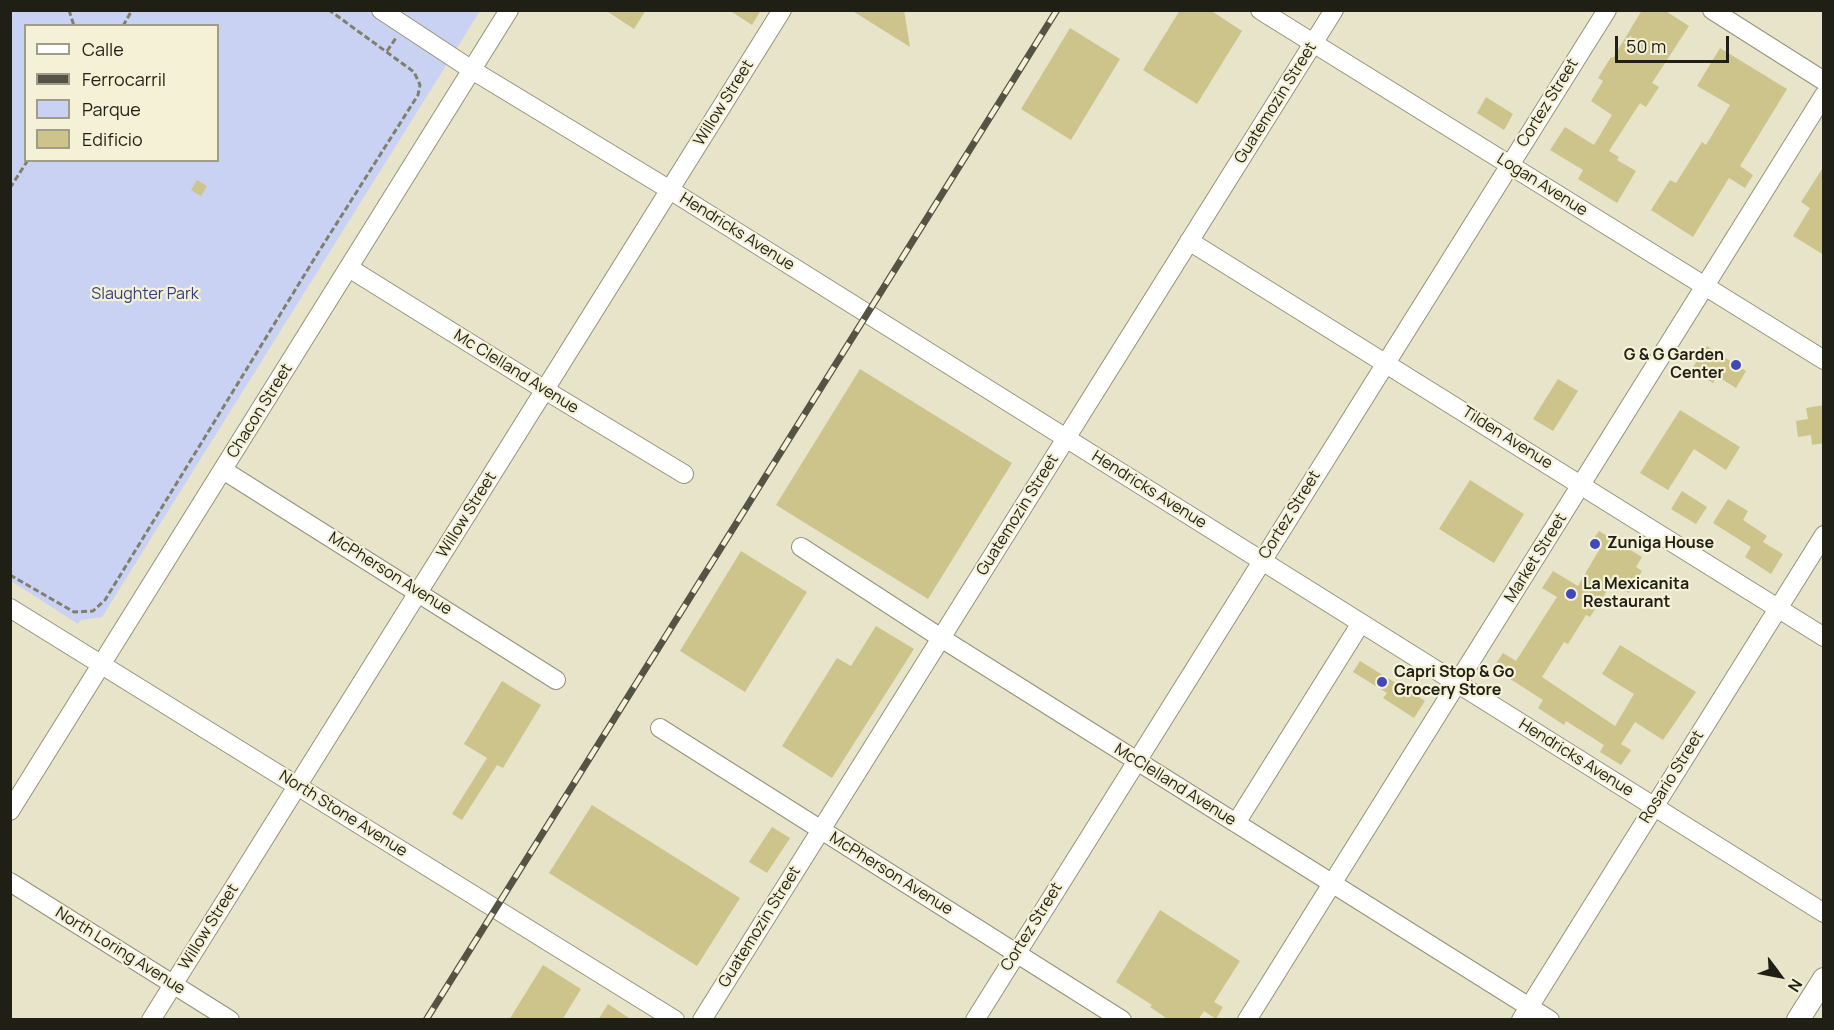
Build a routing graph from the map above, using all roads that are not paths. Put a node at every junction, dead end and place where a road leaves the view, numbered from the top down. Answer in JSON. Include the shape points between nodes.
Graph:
{"nodes":[{"id":1,"x":381,"y":10,"type":"edge"},
{"id":2,"x":509,"y":10,"type":"edge"},
{"id":3,"x":782,"y":10,"type":"edge"},
{"id":4,"x":1260,"y":10,"type":"edge"},
{"id":5,"x":1334,"y":10,"type":"edge"},
{"id":6,"x":1607,"y":10,"type":"edge"},
{"id":7,"x":1712,"y":10,"type":"edge"},
{"id":8,"x":1312,"y":44,"type":"junction"},
{"id":9,"x":472,"y":70,"type":"junction"},
{"id":10,"x":1824,"y":81,"type":"edge"},
{"id":11,"x":1824,"y":95,"type":"edge"},
{"id":12,"x":1509,"y":164,"type":"junction"},
{"id":13,"x":670,"y":190,"type":"junction"},
{"id":14,"x":1190,"y":241,"type":"junction"},
{"id":15,"x":349,"y":268,"type":"junction"},
{"id":16,"x":1704,"y":287,"type":"junction"},
{"id":17,"x":1824,"y":360,"type":"edge"},
{"id":18,"x":1386,"y":362,"type":"junction"},
{"id":19,"x":545,"y":390,"type":"junction"},
{"id":20,"x":1066,"y":438,"type":"junction"},
{"id":21,"x":223,"y":470,"type":"junction"},
{"id":22,"x":684,"y":474,"type":"dead end"},
{"id":23,"x":1581,"y":485,"type":"junction"},
{"id":24,"x":1824,"y":535,"type":"edge"},
{"id":25,"x":801,"y":547,"type":"dead end"},
{"id":26,"x":1261,"y":561,"type":"junction"},
{"id":27,"x":419,"y":592,"type":"junction"},
{"id":28,"x":10,"y":608,"type":"edge"},
{"id":29,"x":1778,"y":609,"type":"junction"},
{"id":30,"x":1361,"y":623,"type":"junction"},
{"id":31,"x":1824,"y":637,"type":"edge"},
{"id":32,"x":940,"y":638,"type":"junction"},
{"id":33,"x":102,"y":665,"type":"junction"},
{"id":34,"x":556,"y":680,"type":"dead end"},
{"id":35,"x":1458,"y":684,"type":"junction"},
{"id":36,"x":660,"y":728,"type":"dead end"},
{"id":37,"x":1138,"y":761,"type":"junction"},
{"id":38,"x":297,"y":786,"type":"junction"},
{"id":39,"x":1654,"y":807,"type":"junction"},
{"id":40,"x":10,"y":811,"type":"edge"},
{"id":41,"x":1236,"y":824,"type":"junction"},
{"id":42,"x":820,"y":830,"type":"junction"},
{"id":43,"x":10,"y":882,"type":"edge"},
{"id":44,"x":1332,"y":884,"type":"junction"},
{"id":45,"x":1824,"y":913,"type":"edge"},
{"id":46,"x":1015,"y":952,"type":"junction"},
{"id":47,"x":1824,"y":979,"type":"edge"},
{"id":48,"x":173,"y":984,"type":"junction"},
{"id":49,"x":1525,"y":1013,"type":"edge"},
{"id":50,"x":151,"y":1020,"type":"edge"},
{"id":51,"x":230,"y":1020,"type":"edge"},
{"id":52,"x":675,"y":1020,"type":"edge"},
{"id":53,"x":702,"y":1020,"type":"edge"},
{"id":54,"x":975,"y":1020,"type":"edge"},
{"id":55,"x":1122,"y":1020,"type":"edge"},
{"id":56,"x":1247,"y":1020,"type":"edge"},
{"id":57,"x":1550,"y":1020,"type":"edge"},
{"id":58,"x":1798,"y":1020,"type":"edge"}],
"edges":[{"from":1,"to":9,"type":"street","name":"Hendricks Avenue"},
{"from":2,"to":9,"type":"street","name":"Chacon Street"},
{"from":3,"to":13,"type":"street","name":"Willow Street"},
{"from":4,"to":8,"type":"street","name":"Logan Avenue"},
{"from":5,"to":8,"type":"street","name":"Guatemozin Street"},
{"from":6,"to":12,"type":"street","name":"Cortez Street"},
{"from":7,"to":10,"type":"street"},
{"from":8,"to":12,"type":"street","name":"Logan Avenue"},
{"from":8,"to":14,"type":"street","name":"Guatemozin Street"},
{"from":9,"to":13,"type":"street","name":"Hendricks Avenue"},
{"from":9,"to":15,"type":"street","name":"Chacon Street"},
{"from":11,"to":16,"type":"street","name":"Market Street"},
{"from":12,"to":16,"type":"street","name":"Logan Avenue"},
{"from":12,"to":18,"type":"street","name":"Cortez Street"},
{"from":13,"to":19,"type":"street","name":"Willow Street"},
{"from":13,"to":20,"type":"street","name":"Hendricks Avenue"},
{"from":14,"to":18,"type":"street","name":"Tilden Avenue"},
{"from":14,"to":20,"type":"street","name":"Guatemozin Street"},
{"from":15,"to":19,"type":"street","name":"Mc Clelland Avenue"},
{"from":15,"to":21,"type":"street","name":"Chacon Street"},
{"from":16,"to":17,"type":"street","name":"Logan Avenue"},
{"from":16,"to":23,"type":"street","name":"Market Street"},
{"from":18,"to":23,"type":"street","name":"Tilden Avenue"},
{"from":18,"to":26,"type":"street","name":"Cortez Street"},
{"from":19,"to":22,"type":"street","name":"Mc Clelland Avenue"},
{"from":19,"to":27,"type":"street","name":"Willow Street"},
{"from":20,"to":26,"type":"street","name":"Hendricks Avenue"},
{"from":20,"to":32,"type":"street","name":"Guatemozin Street"},
{"from":21,"to":27,"type":"street","name":"McPherson Avenue"},
{"from":21,"to":33,"type":"street","name":"Chacon Street"},
{"from":23,"to":29,"type":"street","name":"Tilden Avenue"},
{"from":23,"to":35,"type":"street","name":"Market Street"},
{"from":24,"to":29,"type":"street","name":"Rosario Street"},
{"from":25,"to":32,"type":"street","name":"McClelland Avenue"},
{"from":26,"to":30,"type":"street","name":"Hendricks Avenue"},
{"from":26,"to":37,"type":"street","name":"Cortez Street"},
{"from":27,"to":34,"type":"street","name":"McPherson Avenue"},
{"from":27,"to":38,"type":"street","name":"Willow Street"},
{"from":28,"to":33,"type":"street","name":"North Stone Avenue"},
{"from":29,"to":31,"type":"street","name":"Tilden Avenue"},
{"from":29,"to":39,"type":"street","name":"Rosario Street"},
{"from":30,"to":35,"type":"street","name":"Hendricks Avenue"},
{"from":30,"to":41,"type":"street"},
{"from":32,"to":37,"type":"street","name":"McClelland Avenue"},
{"from":32,"to":42,"type":"street","name":"Guatemozin Street"},
{"from":33,"to":38,"type":"street","name":"North Stone Avenue"},
{"from":33,"to":40,"type":"street","name":"Chacon Street"},
{"from":35,"to":39,"type":"street","name":"Hendricks Avenue"},
{"from":35,"to":44,"type":"street","name":"Market Street"},
{"from":36,"to":42,"type":"street","name":"McPherson Avenue"},
{"from":37,"to":41,"type":"street","name":"McClelland Avenue"},
{"from":37,"to":46,"type":"street","name":"Cortez Street"},
{"from":38,"to":48,"type":"street","name":"Willow Street"},
{"from":38,"to":52,"type":"street","name":"North Stone Avenue"},
{"from":39,"to":45,"type":"street","name":"Hendricks Avenue"},
{"from":39,"to":49,"type":"street","name":"Rosario Street"},
{"from":41,"to":44,"type":"street","name":"McClelland Avenue"},
{"from":42,"to":46,"type":"street","name":"McPherson Avenue"},
{"from":42,"to":53,"type":"street","name":"Guatemozin Street"},
{"from":43,"to":48,"type":"street","name":"North Loring Avenue"},
{"from":44,"to":49,"type":"street","name":"McClelland Avenue"},
{"from":44,"to":56,"type":"street","name":"Market Street"},
{"from":46,"to":54,"type":"street","name":"Cortez Street"},
{"from":46,"to":55,"type":"street","name":"McPherson Avenue"},
{"from":47,"to":58,"type":"main road"},
{"from":48,"to":50,"type":"street","name":"Willow Street"},
{"from":48,"to":51,"type":"street","name":"North Loring Avenue"},
{"from":49,"to":57,"type":"street","name":"McClelland Avenue"}]}
